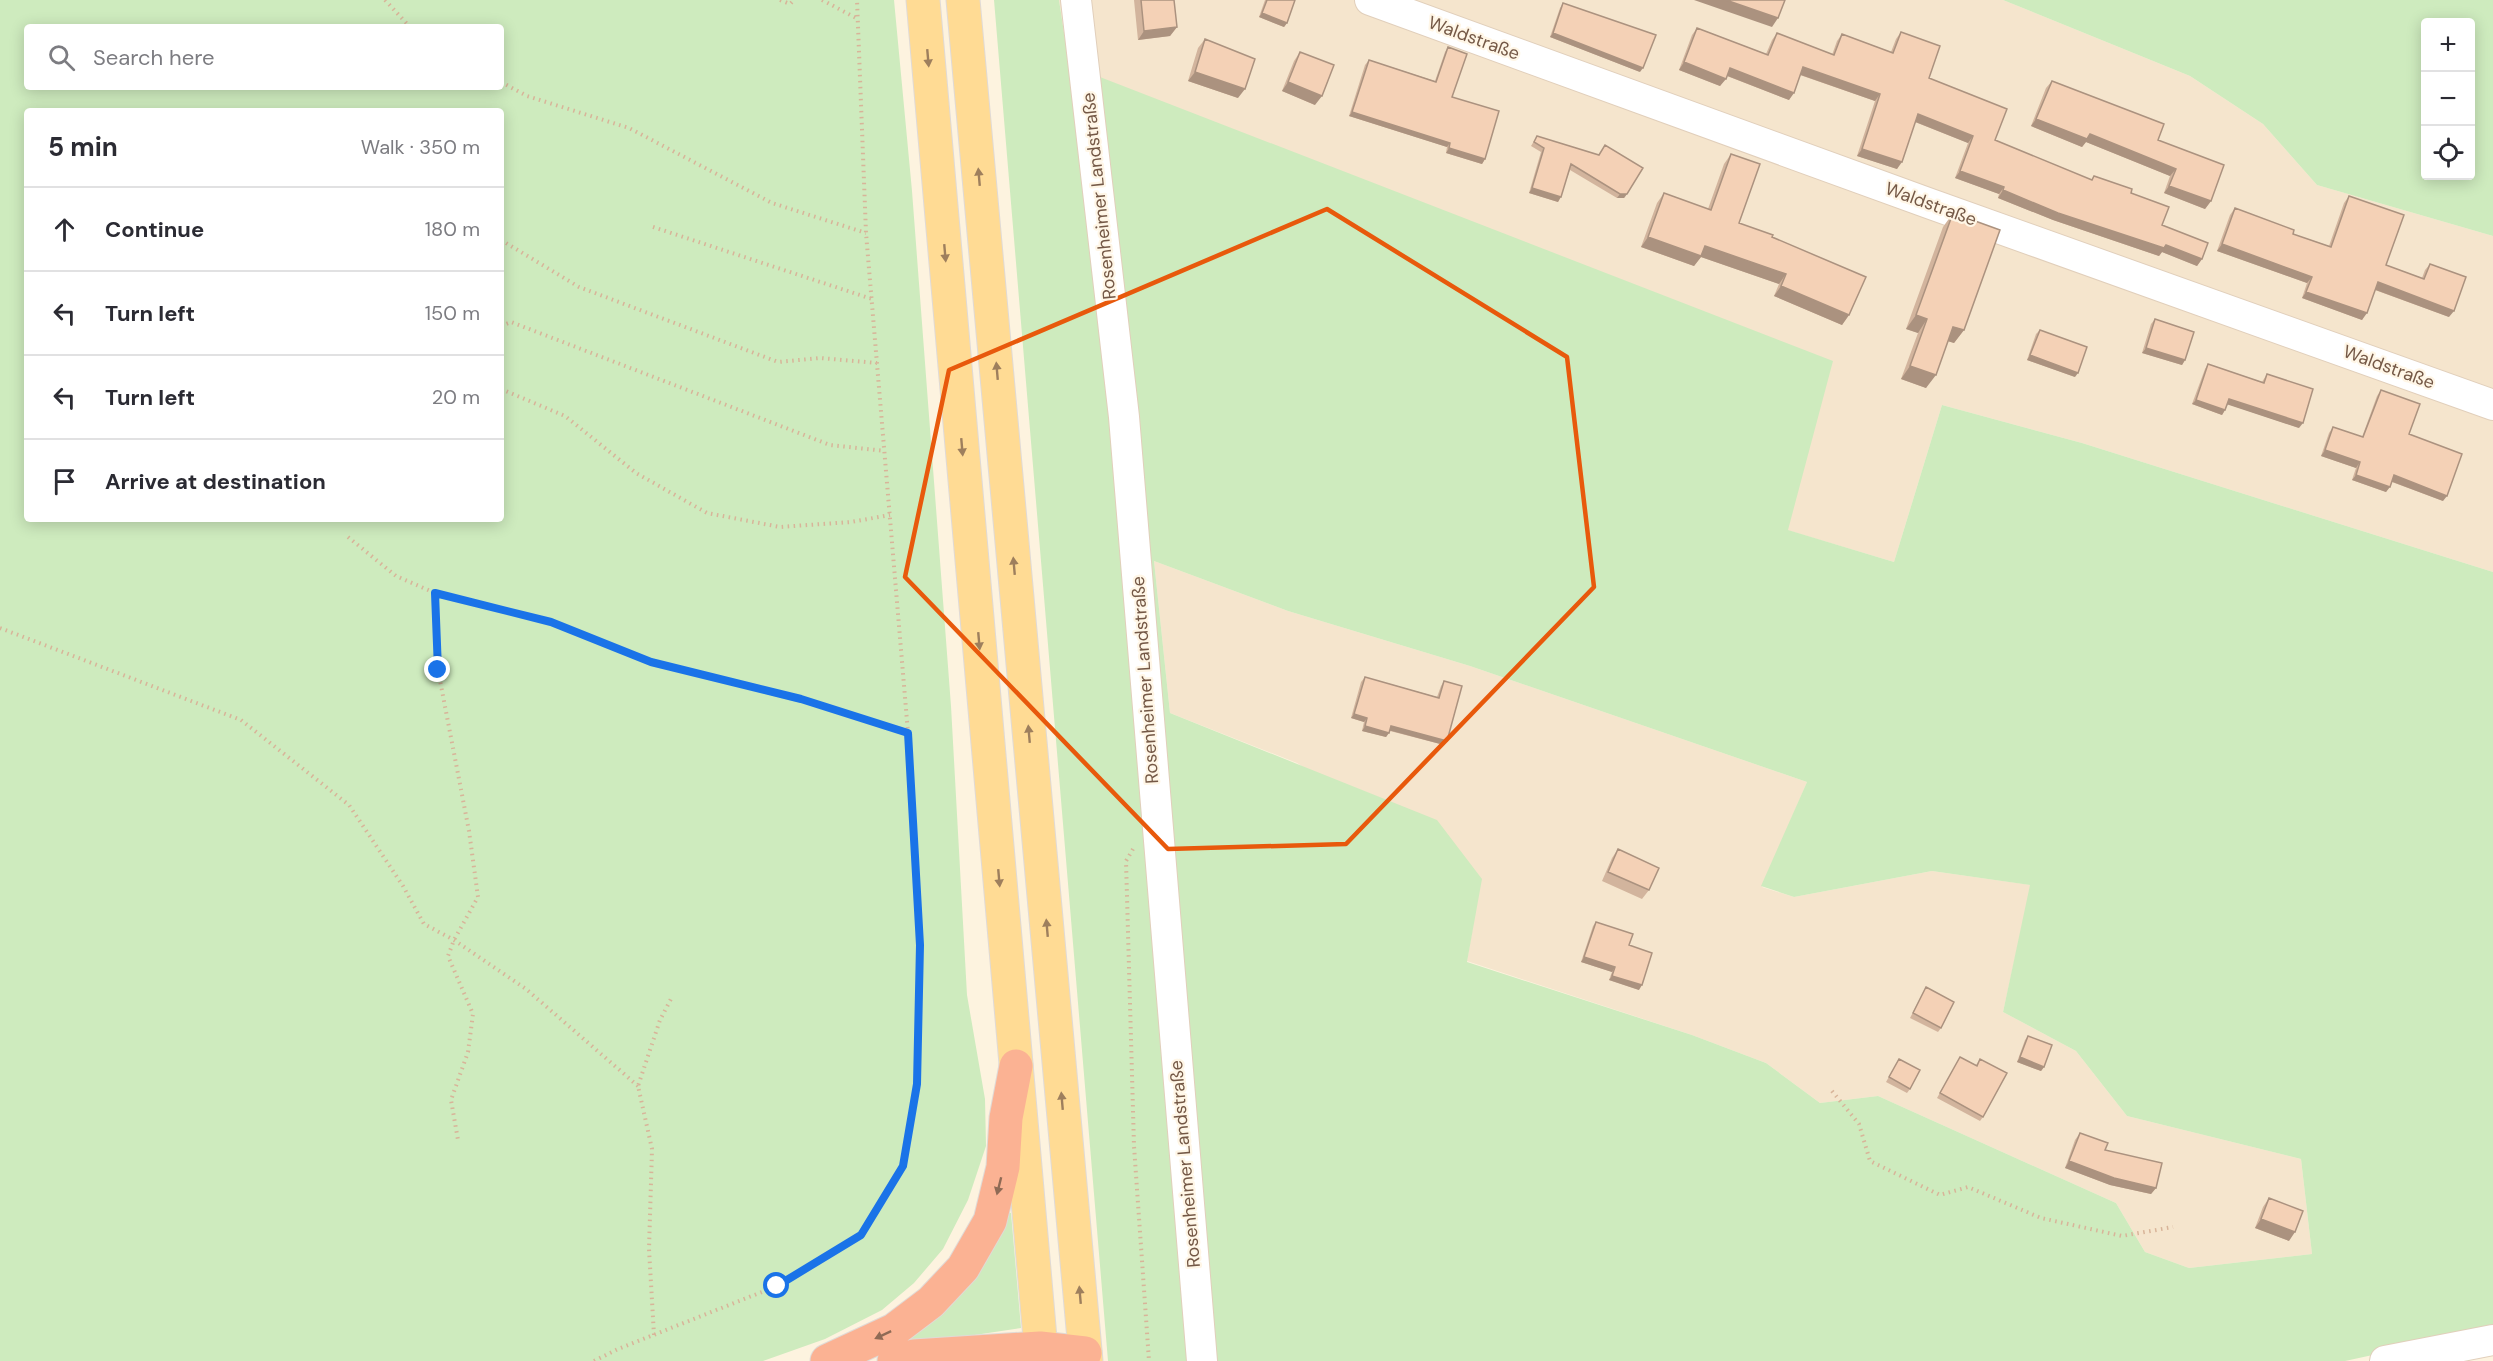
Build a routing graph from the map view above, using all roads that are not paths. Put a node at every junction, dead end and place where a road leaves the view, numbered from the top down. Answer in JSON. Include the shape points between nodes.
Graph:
{"nodes":[{"id":1,"x":923,"y":0,"type":"edge"},
{"id":2,"x":963,"y":0,"type":"edge"},
{"id":3,"x":1076,"y":0,"type":"edge"},
{"id":4,"x":1370,"y":0,"type":"edge"},
{"id":5,"x":2493,"y":405,"type":"edge"},
{"id":6,"x":1016,"y":1066,"type":"junction"},
{"id":7,"x":2493,"y":1340,"type":"edge"},
{"id":8,"x":1064,"y":1357,"type":"edge"},
{"id":9,"x":827,"y":1361,"type":"edge"},
{"id":10,"x":894,"y":1361,"type":"edge"},
{"id":11,"x":1202,"y":1361,"type":"edge"},
{"id":12,"x":2385,"y":1361,"type":"edge"}],
"edges":[{"from":1,"to":6,"type":"main road","one_way":true},
{"from":8,"to":2,"type":"main road","one_way":true},
{"from":3,"to":11,"type":"street","name":"Rosenheimer Landstraße","via":[[1124,417]]},
{"from":4,"to":5,"type":"street","name":"Waldstraße"},
{"from":6,"to":8,"type":"main road"},
{"from":6,"to":9,"type":"highway","one_way":true,"via":[[1005,1118],[1004,1167],[990,1221],[963,1268],[931,1302],[894,1330]]},
{"from":7,"to":12,"type":"street"},
{"from":8,"to":10,"type":"highway","via":[[914,1356]]}]}
